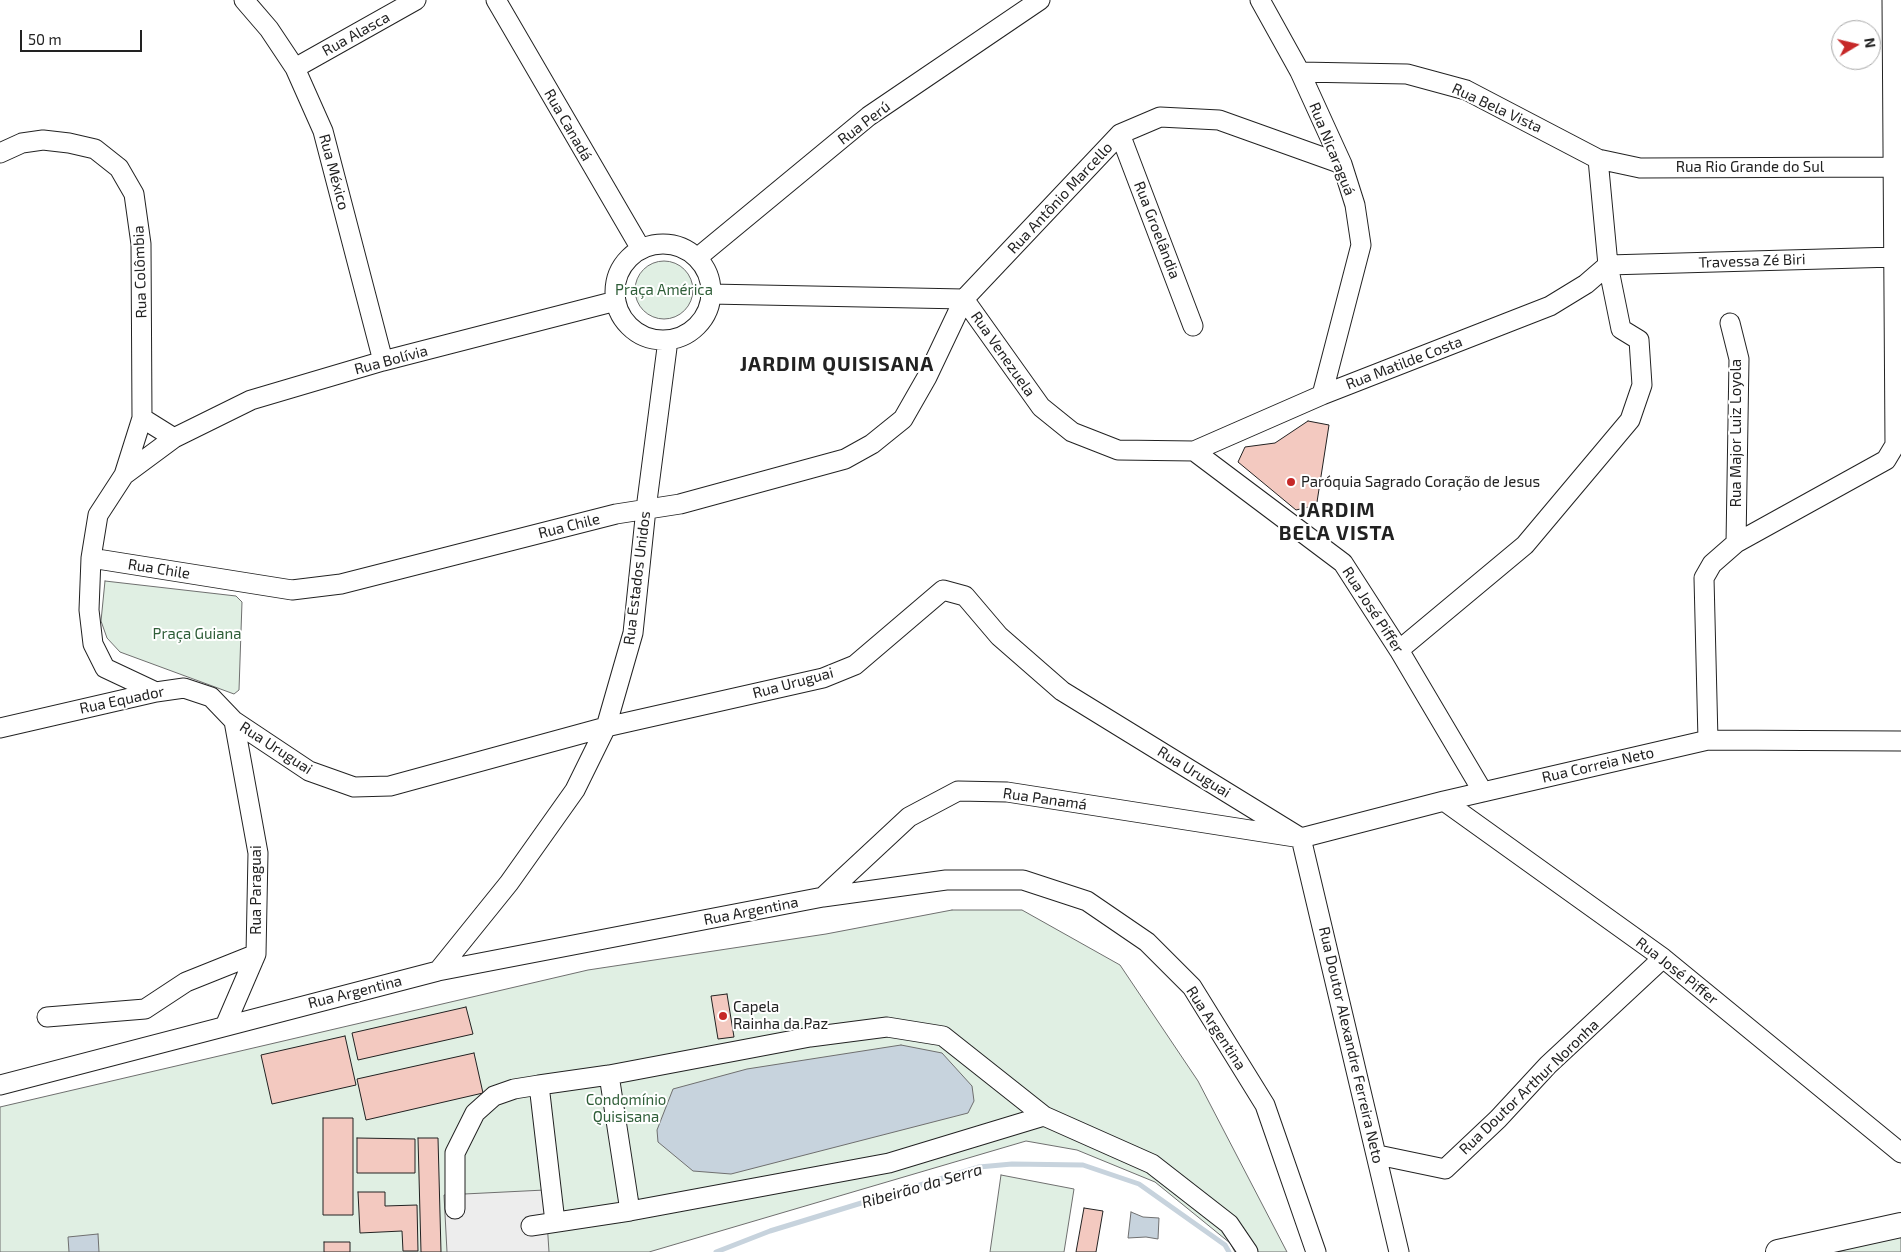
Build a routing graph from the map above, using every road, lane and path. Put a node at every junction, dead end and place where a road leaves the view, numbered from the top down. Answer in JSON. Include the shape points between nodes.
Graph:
{"nodes":[{"id":1,"x":244,"y":0,"type":"edge"},
{"id":2,"x":416,"y":0,"type":"edge"},
{"id":3,"x":496,"y":0,"type":"edge"},
{"id":4,"x":1040,"y":0,"type":"edge"},
{"id":5,"x":1260,"y":0,"type":"edge"},
{"id":6,"x":1892,"y":0,"type":"edge"},
{"id":7,"x":295,"y":68,"type":"junction"},
{"id":8,"x":1300,"y":72,"type":"junction"},
{"id":9,"x":1120,"y":134,"type":"junction"},
{"id":10,"x":0,"y":153,"type":"edge"},
{"id":11,"x":1598,"y":159,"type":"junction"},
{"id":12,"x":1342,"y":164,"type":"junction"},
{"id":13,"x":1897,"y":164,"type":"edge"},
{"id":14,"x":641,"y":249,"type":"junction"},
{"id":15,"x":1895,"y":257,"type":"junction"},
{"id":16,"x":697,"y":258,"type":"junction"},
{"id":17,"x":1608,"y":264,"type":"junction"},
{"id":18,"x":710,"y":294,"type":"junction"},
{"id":19,"x":964,"y":299,"type":"junction"},
{"id":20,"x":616,"y":301,"type":"junction"},
{"id":21,"x":1730,"y":323,"type":"dead end"},
{"id":22,"x":1193,"y":326,"type":"dead end"},
{"id":23,"x":668,"y":340,"type":"junction"},
{"id":24,"x":383,"y":361,"type":"junction"},
{"id":25,"x":1322,"y":395,"type":"junction"},
{"id":26,"x":142,"y":418,"type":"junction"},
{"id":27,"x":174,"y":438,"type":"junction"},
{"id":28,"x":1194,"y":451,"type":"junction"},
{"id":29,"x":124,"y":475,"type":"junction"},
{"id":30,"x":646,"y":509,"type":"junction"},
{"id":31,"x":1736,"y":543,"type":"junction"},
{"id":32,"x":91,"y":558,"type":"junction"},
{"id":33,"x":1399,"y":650,"type":"junction"},
{"id":34,"x":156,"y":692,"type":"junction"},
{"id":35,"x":234,"y":720,"type":"junction"},
{"id":36,"x":606,"y":727,"type":"junction"},
{"id":37,"x":0,"y":728,"type":"edge"},
{"id":38,"x":1708,"y":740,"type":"junction"},
{"id":39,"x":1901,"y":741,"type":"edge"},
{"id":40,"x":1483,"y":792,"type":"junction"},
{"id":41,"x":1444,"y":801,"type":"junction"},
{"id":42,"x":1301,"y":838,"type":"junction"},
{"id":43,"x":823,"y":897,"type":"junction"},
{"id":44,"x":256,"y":954,"type":"junction"},
{"id":45,"x":1663,"y":958,"type":"junction"},
{"id":46,"x":438,"y":971,"type":"junction"},
{"id":47,"x":47,"y":1017,"type":"dead end"},
{"id":48,"x":225,"y":1026,"type":"junction"},
{"id":49,"x":609,"y":1075,"type":"junction"},
{"id":50,"x":538,"y":1085,"type":"junction"},
{"id":51,"x":0,"y":1086,"type":"edge"},
{"id":52,"x":1044,"y":1116,"type":"junction"},
{"id":53,"x":1901,"y":1153,"type":"edge"},
{"id":54,"x":1378,"y":1155,"type":"junction"},
{"id":55,"x":455,"y":1209,"type":"dead end"},
{"id":56,"x":630,"y":1211,"type":"junction"},
{"id":57,"x":555,"y":1222,"type":"junction"},
{"id":58,"x":1901,"y":1225,"type":"edge"},
{"id":59,"x":532,"y":1226,"type":"dead end"},
{"id":60,"x":1248,"y":1252,"type":"edge"},
{"id":61,"x":1316,"y":1252,"type":"edge"},
{"id":62,"x":1399,"y":1252,"type":"edge"},
{"id":63,"x":1778,"y":1252,"type":"edge"}],
"edges":[{"from":1,"to":7,"type":"street","name":"Rua México","via":[[269,29]]},
{"from":2,"to":7,"type":"street","name":"Rua Alasca"},
{"from":3,"to":14,"type":"street","name":"Rua Canadá"},
{"from":4,"to":16,"type":"street","name":"Rua Perú","via":[[869,116]]},
{"from":5,"to":8,"type":"street","name":"Rua Nicaraguá"},
{"from":6,"to":13,"type":"street"},
{"from":7,"to":24,"type":"street","name":"Rua México","via":[[323,131]]},
{"from":8,"to":11,"type":"street","name":"Rua Bela Vista","via":[[1407,74],[1466,90]]},
{"from":8,"to":12,"type":"street","name":"Rua Nicaraguá"},
{"from":9,"to":12,"type":"street","name":"Rua Antônio Marcello","via":[[1160,117],[1219,120]]},
{"from":9,"to":19,"type":"street","name":"Rua Antônio Marcello"},
{"from":9,"to":22,"type":"street","name":"Rua Groelândia"},
{"from":10,"to":26,"type":"street","name":"Rua Colômbia","via":[[43,140],[94,149],[119,168],[134,194],[141,244]]},
{"from":11,"to":13,"type":"street","name":"Rua Rio Grande do Sul","via":[[1640,168]]},
{"from":11,"to":17,"type":"street"},
{"from":12,"to":25,"type":"street","name":"Rua Nicaraguá","via":[[1355,205],[1361,245]]},
{"from":13,"to":15,"type":"street"},
{"from":14,"to":16,"type":"street","via":[[655,244],[670,245]]},
{"from":14,"to":20,"type":"street","via":[[628,258],[620,271],[615,286]]},
{"from":15,"to":17,"type":"street","name":"Travessa Zé Biri"},
{"from":15,"to":31,"type":"street","via":[[1895,445],[1886,460]]},
{"from":16,"to":18,"type":"street","via":[[707,275]]},
{"from":17,"to":25,"type":"street","name":"Rua Matilde Costa","via":[[1586,284],[1550,306]]},
{"from":17,"to":33,"type":"street","via":[[1621,329],[1639,340],[1642,385],[1630,420],[1524,545]]},
{"from":18,"to":19,"type":"street","name":"Rua Venezuela"},
{"from":18,"to":23,"type":"street","via":[[708,308],[693,330]]},
{"from":19,"to":28,"type":"street","name":"Rua Venezuela","via":[[1041,407],[1072,432],[1118,450]]},
{"from":19,"to":30,"type":"street","name":"Rua Chile","via":[[903,419],[872,444],[845,459],[680,504]]},
{"from":20,"to":23,"type":"street","via":[[621,315],[635,330],[654,339]]},
{"from":20,"to":24,"type":"street","name":"Rua Bolívia"},
{"from":21,"to":31,"type":"street","name":"Rua Major Luiz Loyola","via":[[1738,360]]},
{"from":23,"to":30,"type":"street","name":"Rua Estados Unidos"},
{"from":24,"to":27,"type":"street","name":"Rua Bolívia","via":[[251,400]]},
{"from":25,"to":28,"type":"street","name":"Rua Matilde Costa"},
{"from":26,"to":27,"type":"street"},
{"from":26,"to":29,"type":"street","name":"Rua Colômbia"},
{"from":27,"to":29,"type":"street","name":"Rua Bolívia"},
{"from":28,"to":33,"type":"street","name":"Rua José Piffer","via":[[1343,563]]},
{"from":29,"to":32,"type":"street","via":[[98,515]]},
{"from":30,"to":32,"type":"street","name":"Rua Chile","via":[[341,584],[292,590]]},
{"from":30,"to":36,"type":"street","name":"Rua Estados Unidos","via":[[633,633]]},
{"from":31,"to":38,"type":"street","via":[[1712,564],[1704,578]]},
{"from":32,"to":34,"type":"street","via":[[89,610],[93,644],[105,668]]},
{"from":33,"to":40,"type":"street","name":"Rua José Piffer"},
{"from":34,"to":35,"type":"street","name":"Rua Equador","via":[[184,688],[211,696]]},
{"from":34,"to":37,"type":"street","name":"Rua Equador"},
{"from":35,"to":36,"type":"street","name":"Rua Uruguai","via":[[310,771],[354,787],[390,786]]},
{"from":35,"to":44,"type":"street","name":"Rua Paraguai","via":[[258,853]]},
{"from":36,"to":42,"type":"street","name":"Rua Uruguai","via":[[823,678],[855,665],[943,590],[965,596],[999,636],[1062,691]]},
{"from":36,"to":46,"type":"street","name":"Rua Estados Unidos","via":[[575,790],[510,883]]},
{"from":38,"to":39,"type":"street","name":"Rua Correia Neto"},
{"from":38,"to":40,"type":"street","name":"Rua Correia Neto"},
{"from":40,"to":41,"type":"street","name":"Rua Correia Neto"},
{"from":41,"to":42,"type":"street","name":"Rua Correia Neto"},
{"from":41,"to":45,"type":"street","name":"Rua José Piffer"},
{"from":42,"to":43,"type":"street","name":"Rua Panamá","via":[[1007,792],[958,791],[909,817]]},
{"from":42,"to":54,"type":"street","name":"Rua Doutor Alexandre Ferreira Neto"},
{"from":43,"to":46,"type":"street","name":"Rua Argentina"},
{"from":43,"to":61,"type":"street","name":"Rua Argentina","via":[[946,880],[1023,880],[1087,901],[1146,942],[1192,987],[1265,1105]]},
{"from":44,"to":47,"type":"street","via":[[186,982],[145,1009]]},
{"from":44,"to":48,"type":"street","name":"Rua Paraguai"},
{"from":45,"to":53,"type":"street","name":"Rua José Piffer"},
{"from":45,"to":54,"type":"street","name":"Rua Doutor Arthur Noronha","via":[[1548,1065],[1445,1169]]},
{"from":46,"to":48,"type":"street","name":"Rua Argentina"},
{"from":48,"to":51,"type":"street","name":"Rua Argentina"},
{"from":49,"to":50,"type":"street"},
{"from":49,"to":52,"type":"street","via":[[751,1047],[887,1027],[942,1036]]},
{"from":49,"to":56,"type":"street"},
{"from":50,"to":55,"type":"street","via":[[494,1096],[475,1113],[455,1153]]},
{"from":50,"to":57,"type":"street"},
{"from":52,"to":56,"type":"street","via":[[889,1163]]},
{"from":52,"to":60,"type":"street","via":[[1152,1164],[1229,1224]]},
{"from":54,"to":62,"type":"street","name":"Rua Doutor Alexandre Ferreira Neto"},
{"from":56,"to":57,"type":"street"},
{"from":57,"to":59,"type":"street"},
{"from":58,"to":63,"type":"main road"}]}
